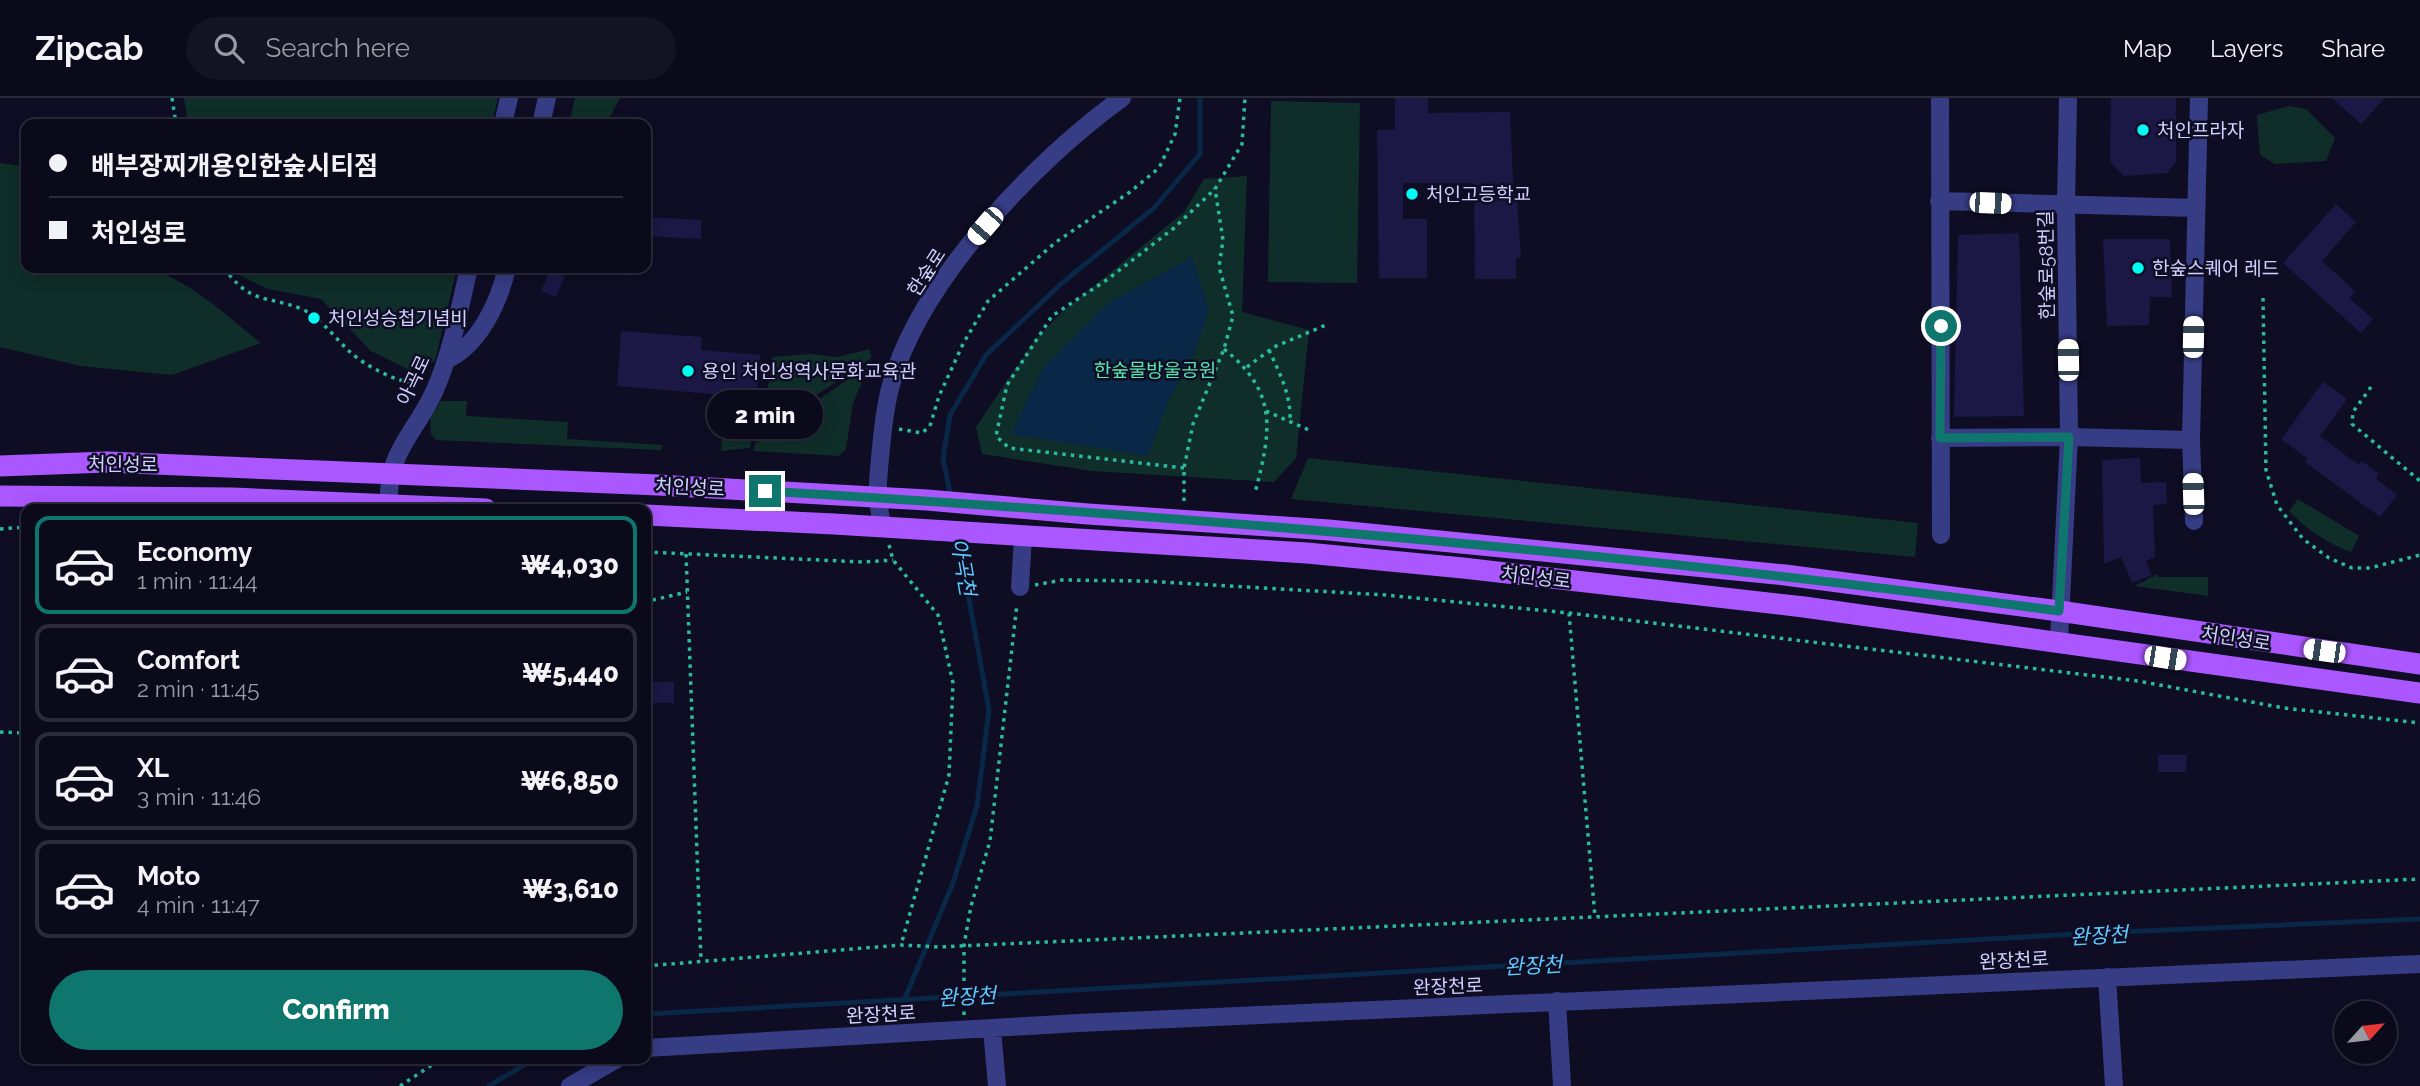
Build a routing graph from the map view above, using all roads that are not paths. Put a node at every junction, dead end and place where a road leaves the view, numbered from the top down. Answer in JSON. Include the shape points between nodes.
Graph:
{"nodes":[{"id":1,"x":509,"y":98,"type":"edge"},
{"id":2,"x":547,"y":98,"type":"edge"},
{"id":3,"x":1122,"y":98,"type":"edge"},
{"id":4,"x":1940,"y":98,"type":"edge"},
{"id":5,"x":2068,"y":98,"type":"edge"},
{"id":6,"x":2199,"y":98,"type":"edge"},
{"id":7,"x":504,"y":119,"type":"edge"},
{"id":8,"x":542,"y":119,"type":"edge"},
{"id":9,"x":1939,"y":201,"type":"junction"},
{"id":10,"x":2066,"y":206,"type":"junction"},
{"id":11,"x":2196,"y":208,"type":"junction"},
{"id":12,"x":468,"y":273,"type":"edge"},
{"id":13,"x":507,"y":273,"type":"edge"},
{"id":14,"x":444,"y":365,"type":"junction"},
{"id":15,"x":2069,"y":437,"type":"junction"},
{"id":16,"x":1940,"y":438,"type":"junction"},
{"id":17,"x":2191,"y":440,"type":"junction"},
{"id":18,"x":0,"y":466,"type":"edge"},
{"id":19,"x":389,"y":476,"type":"junction"},
{"id":20,"x":0,"y":496,"type":"edge"},
{"id":21,"x":876,"y":498,"type":"junction"},
{"id":22,"x":337,"y":504,"type":"edge"},
{"id":23,"x":389,"y":504,"type":"edge"},
{"id":24,"x":651,"y":516,"type":"edge"},
{"id":25,"x":2193,"y":521,"type":"dead end"},
{"id":26,"x":883,"y":527,"type":"junction"},
{"id":27,"x":1012,"y":535,"type":"junction"},
{"id":28,"x":1941,"y":535,"type":"dead end"},
{"id":29,"x":1020,"y":587,"type":"road end"},
{"id":30,"x":2059,"y":611,"type":"junction"},
{"id":31,"x":2059,"y":641,"type":"junction"},
{"id":32,"x":2420,"y":664,"type":"edge"},
{"id":33,"x":2420,"y":693,"type":"edge"},
{"id":34,"x":2420,"y":964,"type":"edge"},
{"id":35,"x":2107,"y":977,"type":"junction"},
{"id":36,"x":1557,"y":1001,"type":"junction"},
{"id":37,"x":992,"y":1029,"type":"junction"},
{"id":38,"x":651,"y":1048,"type":"edge"},
{"id":39,"x":608,"y":1064,"type":"edge"},
{"id":40,"x":570,"y":1086,"type":"edge"},
{"id":41,"x":997,"y":1086,"type":"edge"},
{"id":42,"x":1562,"y":1086,"type":"edge"},
{"id":43,"x":2115,"y":1086,"type":"edge"}],
"edges":[{"from":1,"to":7,"type":"street"},
{"from":2,"to":8,"type":"street"},
{"from":3,"to":21,"type":"street","name":"한숲로","via":[[1058,151],[989,222],[951,270],[908,341],[891,383]]},
{"from":4,"to":9,"type":"street"},
{"from":5,"to":10,"type":"street","name":"한숲로58번길"},
{"from":6,"to":11,"type":"street"},
{"from":9,"to":10,"type":"street"},
{"from":9,"to":16,"type":"street"},
{"from":10,"to":11,"type":"street"},
{"from":10,"to":15,"type":"street","name":"한숲로58번길"},
{"from":11,"to":17,"type":"street"},
{"from":12,"to":14,"type":"street","name":"아곡로"},
{"from":13,"to":14,"type":"street","via":[[480,332]]},
{"from":14,"to":19,"type":"street","name":"아곡로"},
{"from":15,"to":16,"type":"street"},
{"from":15,"to":17,"type":"street"},
{"from":15,"to":30,"type":"street","name":"한숲로58번길"},
{"from":16,"to":28,"type":"street"},
{"from":17,"to":25,"type":"street"},
{"from":18,"to":19,"type":"main road","name":"처인성로","via":[[107,462]]},
{"from":19,"to":21,"type":"main road","name":"처인성로"},
{"from":19,"to":23,"type":"street","name":"아곡로"},
{"from":20,"to":22,"type":"main road","name":"처인성로","via":[[233,498]]},
{"from":21,"to":26,"type":"street","name":"한숲로"},
{"from":21,"to":30,"type":"main road","name":"처인성로","via":[[1329,530],[1786,575]]},
{"from":24,"to":26,"type":"main road","name":"처인성로"},
{"from":26,"to":27,"type":"main road","name":"처인성로"},
{"from":27,"to":29,"type":"street"},
{"from":27,"to":31,"type":"main road","name":"처인성로","via":[[1464,568]]},
{"from":30,"to":31,"type":"street","name":"한숲로58번길"},
{"from":30,"to":32,"type":"main road","name":"처인성로"},
{"from":31,"to":33,"type":"main road","name":"처인성로"},
{"from":34,"to":35,"type":"street","name":"완장천로"},
{"from":35,"to":36,"type":"street","name":"완장천로"},
{"from":35,"to":43,"type":"street"},
{"from":36,"to":37,"type":"street","name":"완장천로"},
{"from":36,"to":42,"type":"street"},
{"from":37,"to":38,"type":"street","name":"완장천로"},
{"from":37,"to":41,"type":"street"},
{"from":39,"to":40,"type":"street"}]}
